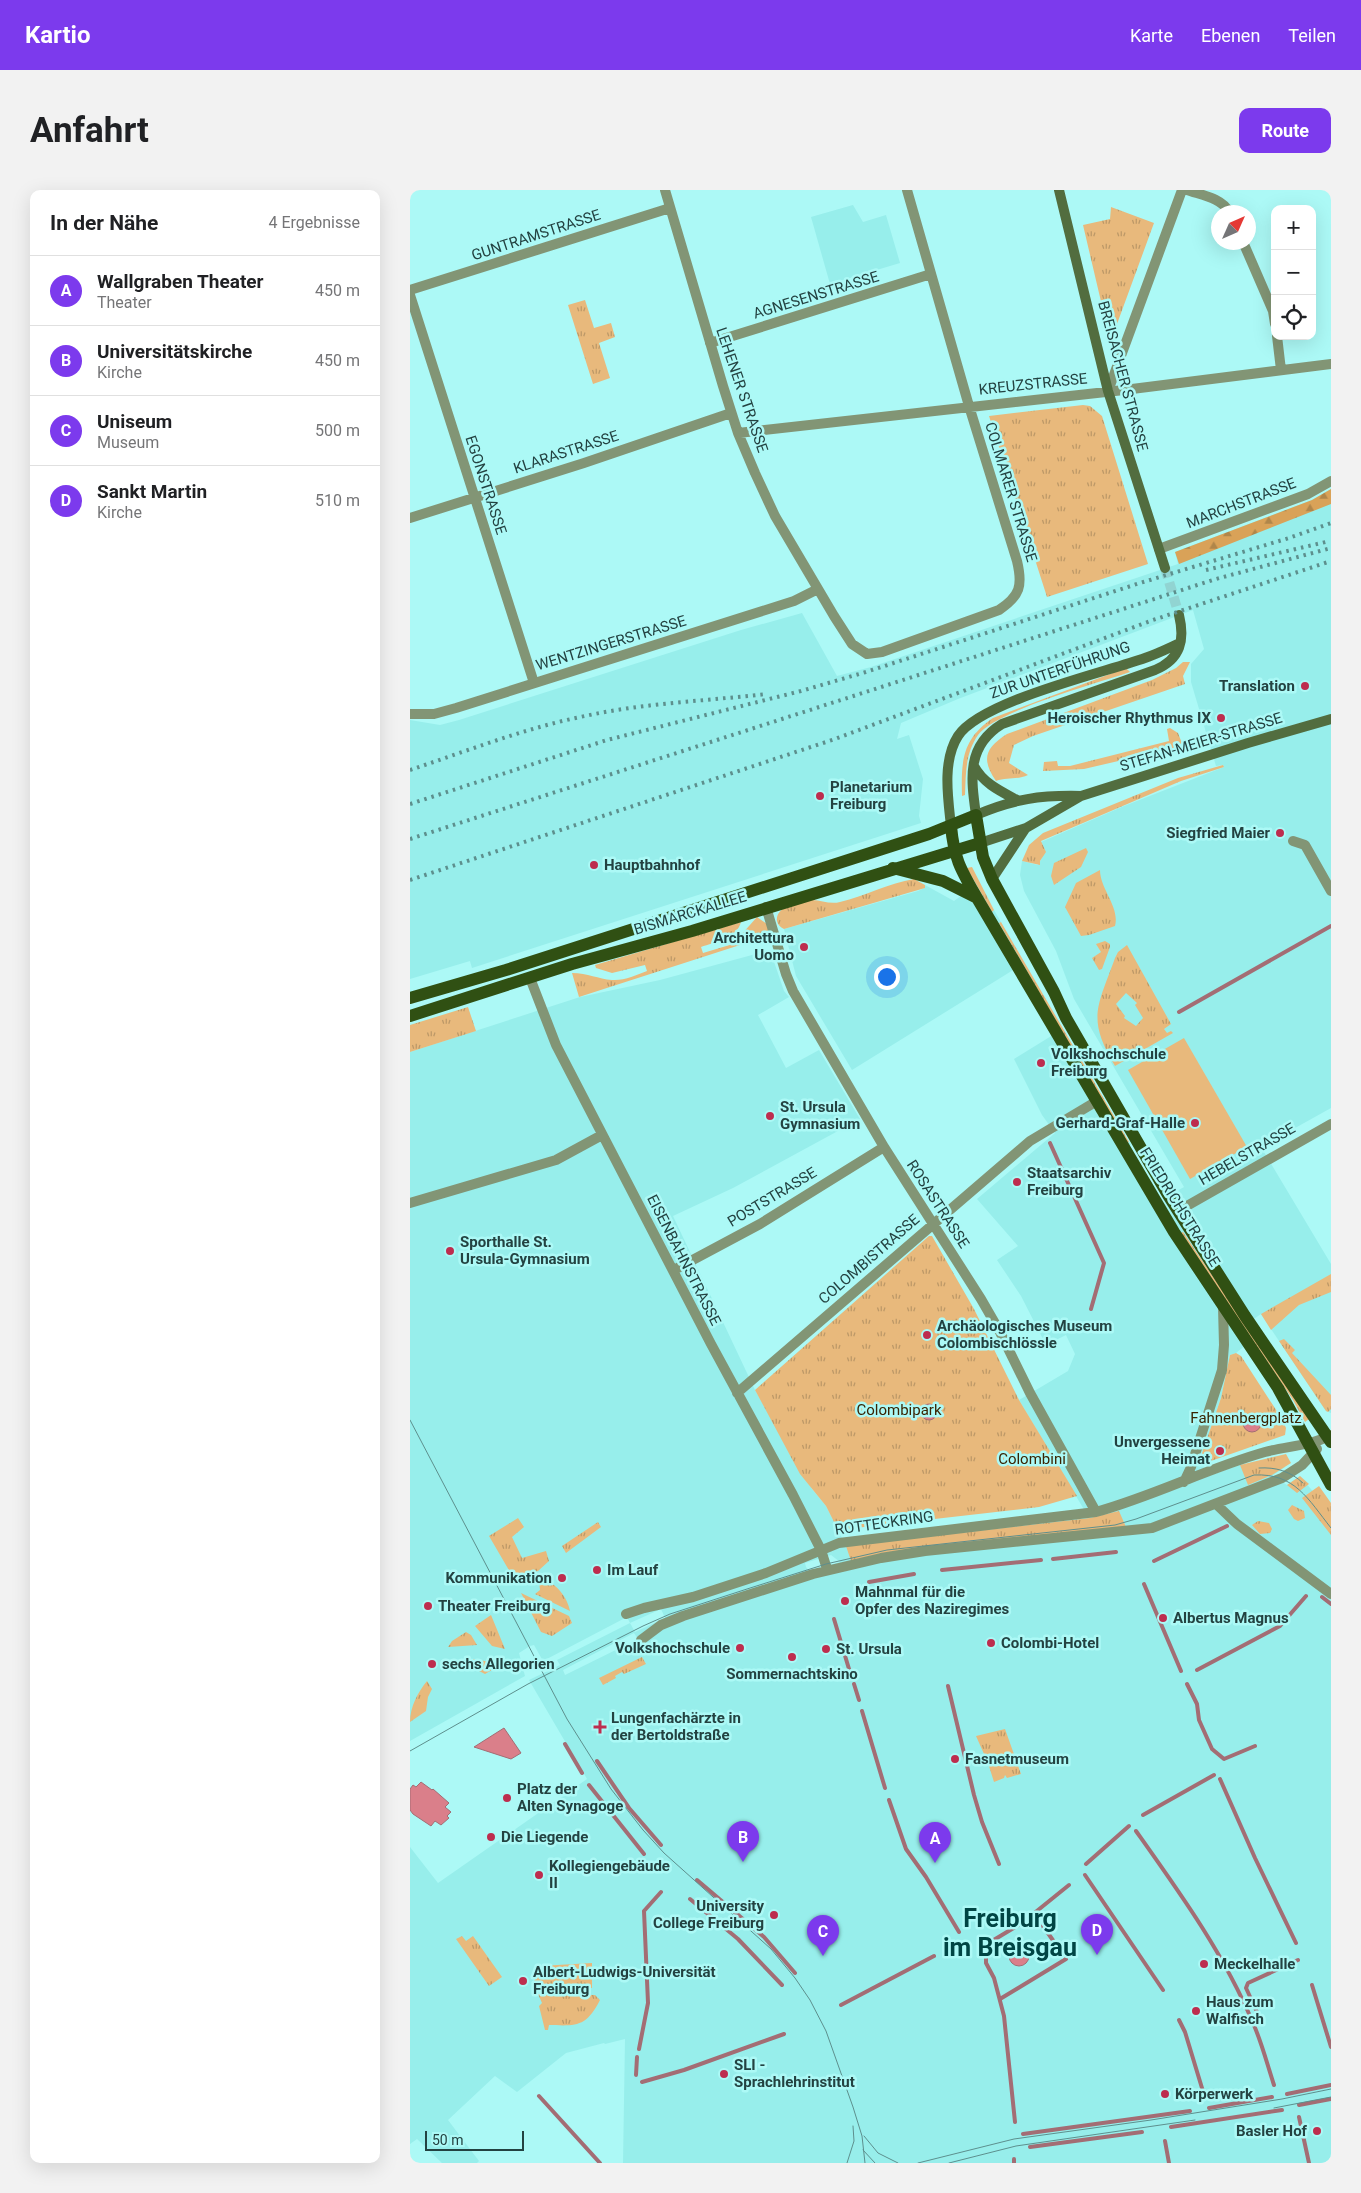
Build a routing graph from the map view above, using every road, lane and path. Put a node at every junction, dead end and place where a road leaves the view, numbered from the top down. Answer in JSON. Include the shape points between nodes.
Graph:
{"nodes":[{"id":1,"x":665,"y":190,"type":"edge"},
{"id":2,"x":907,"y":190,"type":"edge"},
{"id":3,"x":1059,"y":190,"type":"edge"},
{"id":4,"x":1182,"y":190,"type":"edge"},
{"id":5,"x":1187,"y":190,"type":"edge"},
{"id":6,"x":1224,"y":205,"type":"edge"},
{"id":7,"x":670,"y":208,"type":"junction"},
{"id":8,"x":1246,"y":250,"type":"edge"},
{"id":9,"x":931,"y":274,"type":"junction"},
{"id":10,"x":410,"y":290,"type":"edge"},
{"id":11,"x":410,"y":295,"type":"edge"},
{"id":12,"x":1271,"y":306,"type":"edge"},
{"id":13,"x":1277,"y":340,"type":"edge"},
{"id":14,"x":710,"y":343,"type":"junction"},
{"id":15,"x":1331,"y":364,"type":"edge"},
{"id":16,"x":1281,"y":370,"type":"junction"},
{"id":17,"x":1108,"y":391,"type":"junction"},
{"id":18,"x":969,"y":406,"type":"junction"},
{"id":19,"x":731,"y":413,"type":"junction"},
{"id":20,"x":738,"y":433,"type":"junction"},
{"id":21,"x":1331,"y":481,"type":"edge"},
{"id":22,"x":474,"y":497,"type":"junction"},
{"id":23,"x":410,"y":518,"type":"edge"},
{"id":24,"x":1160,"y":550,"type":"junction"},
{"id":25,"x":1165,"y":568,"type":"tunnel mouth"},
{"id":26,"x":818,"y":589,"type":"junction"},
{"id":27,"x":1178,"y":614,"type":"tunnel mouth"},
{"id":28,"x":1180,"y":643,"type":"junction"},
{"id":29,"x":534,"y":683,"type":"junction"},
{"id":30,"x":410,"y":714,"type":"edge"},
{"id":31,"x":1331,"y":719,"type":"edge"},
{"id":32,"x":973,"y":764,"type":"junction"},
{"id":33,"x":1081,"y":796,"type":"junction"},
{"id":34,"x":1017,"y":800,"type":"junction"},
{"id":35,"x":976,"y":815,"type":"junction"},
{"id":36,"x":951,"y":826,"type":"junction"},
{"id":37,"x":1026,"y":828,"type":"junction"},
{"id":38,"x":1292,"y":841,"type":"dead end"},
{"id":39,"x":980,"y":843,"type":"junction"},
{"id":40,"x":954,"y":850,"type":"junction"},
{"id":41,"x":894,"y":868,"type":"junction"},
{"id":42,"x":992,"y":879,"type":"junction"},
{"id":43,"x":1331,"y":891,"type":"edge"},
{"id":44,"x":977,"y":898,"type":"junction"},
{"id":45,"x":766,"y":907,"type":"junction"},
{"id":46,"x":530,"y":978,"type":"junction"},
{"id":47,"x":410,"y":998,"type":"edge"},
{"id":48,"x":410,"y":1016,"type":"edge"},
{"id":49,"x":1097,"y":1101,"type":"junction"},
{"id":50,"x":1331,"y":1124,"type":"edge"},
{"id":51,"x":602,"y":1135,"type":"junction"},
{"id":52,"x":884,"y":1147,"type":"junction"},
{"id":53,"x":410,"y":1203,"type":"edge"},
{"id":54,"x":1178,"y":1211,"type":"junction"},
{"id":55,"x":932,"y":1224,"type":"junction"},
{"id":56,"x":674,"y":1270,"type":"junction"},
{"id":57,"x":1223,"y":1307,"type":"junction"},
{"id":58,"x":737,"y":1393,"type":"junction"},
{"id":59,"x":1330,"y":1438,"type":"edge"},
{"id":60,"x":1311,"y":1448,"type":"junction"},
{"id":61,"x":1184,"y":1482,"type":"junction"},
{"id":62,"x":1331,"y":1485,"type":"edge"},
{"id":63,"x":1216,"y":1504,"type":"junction"},
{"id":64,"x":1096,"y":1512,"type":"junction"},
{"id":65,"x":821,"y":1550,"type":"junction"},
{"id":66,"x":827,"y":1569,"type":"junction"},
{"id":67,"x":1331,"y":1594,"type":"edge"},
{"id":68,"x":626,"y":1614,"type":"dead end"},
{"id":69,"x":641,"y":1640,"type":"dead end"}],
"edges":[{"from":1,"to":7,"type":"street","name":"LEHENER STRASSE"},
{"from":2,"to":9,"type":"street","name":"COLMARER STRASSE"},
{"from":3,"to":17,"type":"main road","name":"BREISACHER STRASSE"},
{"from":4,"to":17,"type":"street"},
{"from":5,"to":6,"type":"street"},
{"from":7,"to":10,"type":"street","name":"GUNTRAMSTRASSE"},
{"from":7,"to":14,"type":"street","name":"LEHENER STRASSE"},
{"from":8,"to":12,"type":"street"},
{"from":9,"to":14,"type":"street","name":"AGNESENSTRASSE"},
{"from":9,"to":18,"type":"street","name":"COLMARER STRASSE"},
{"from":11,"to":22,"type":"street","name":"EGONSTRASSE"},
{"from":13,"to":16,"type":"street"},
{"from":14,"to":19,"type":"street","name":"LEHENER STRASSE"},
{"from":15,"to":16,"type":"street","name":"KREUZSTRASSE"},
{"from":16,"to":17,"type":"street","name":"KREUZSTRASSE"},
{"from":17,"to":18,"type":"street","name":"KREUZSTRASSE"},
{"from":17,"to":24,"type":"main road","name":"BREISACHER STRASSE"},
{"from":18,"to":20,"type":"street","name":"KREUZSTRASSE"},
{"from":18,"to":26,"type":"street","name":"COLMARER STRASSE","via":[[1020,573],[1014,600],[999,610],[866,654],[852,644]]},
{"from":19,"to":20,"type":"street","name":"LEHENER STRASSE"},
{"from":19,"to":22,"type":"street","name":"KLARASTRASSE"},
{"from":20,"to":26,"type":"street","name":"LEHENER STRASSE","via":[[775,516]]},
{"from":21,"to":24,"type":"street","name":"MARCHSTRASSE","via":[[1308,494]]},
{"from":22,"to":23,"type":"street","name":"KLARASTRASSE"},
{"from":22,"to":29,"type":"street","name":"EGONSTRASSE"},
{"from":24,"to":25,"type":"main road","name":"BREISACHER STRASSE"},
{"from":26,"to":29,"type":"street","name":"WENTZINGERSTRASSE","via":[[794,601]]},
{"from":27,"to":28,"type":"main road","via":[[1182,630]]},
{"from":28,"to":32,"type":"main road","name":"ZUR UNTERFÜHRUNG","via":[[1176,655],[1163,667],[1002,724],[986,736]]},
{"from":28,"to":36,"type":"main road","name":"ZUR UNTERFÜHRUNG","via":[[1146,658],[997,708],[972,722],[958,736],[949,761]]},
{"from":29,"to":30,"type":"street","name":"WENTZINGERSTRASSE","via":[[434,714]]},
{"from":31,"to":33,"type":"main road","name":"STEFAN-MEIER-STRASSE"},
{"from":32,"to":34,"type":"main road","via":[[979,776]]},
{"from":32,"to":35,"type":"main road","name":"ZUR UNTERFÜHRUNG"},
{"from":33,"to":34,"type":"main road","name":"STEFAN-MEIER-STRASSE"},
{"from":33,"to":37,"type":"main road","name":"STEFAN-MEIER-STRASSE"},
{"from":34,"to":35,"type":"main road","name":"STEFAN-MEIER-STRASSE"},
{"from":35,"to":36,"type":"main road","name":"BISMARCKALLEE"},
{"from":35,"to":39,"type":"main road","name":"ZUR UNTERFÜHRUNG"},
{"from":36,"to":40,"type":"main road","name":"FRIEDRICHSTRASSE"},
{"from":36,"to":47,"type":"main road","name":"BISMARCKALLEE"},
{"from":37,"to":39,"type":"main road","name":"STEFAN-MEIER-STRASSE"},
{"from":37,"to":42,"type":"main road"},
{"from":38,"to":43,"type":"street","via":[[1304,845]]},
{"from":39,"to":40,"type":"main road","name":"BISMARCKALLEE"},
{"from":39,"to":42,"type":"main road","name":"FRIEDRICHSTRASSE"},
{"from":40,"to":41,"type":"main road","name":"BISMARCKALLEE"},
{"from":40,"to":44,"type":"main road","name":"FRIEDRICHSTRASSE","via":[[959,867]]},
{"from":41,"to":44,"type":"main road","via":[[943,881]]},
{"from":41,"to":45,"type":"main road","name":"BISMARCKALLEE"},
{"from":42,"to":54,"type":"main road","name":"FRIEDRICHSTRASSE","via":[[1066,1018]]},
{"from":44,"to":49,"type":"main road","name":"FRIEDRICHSTRASSE"},
{"from":45,"to":46,"type":"main road","name":"BISMARCKALLEE"},
{"from":45,"to":52,"type":"street","name":"ROSASTRASSE","via":[[793,991]]},
{"from":46,"to":48,"type":"main road","name":"BISMARCKALLEE"},
{"from":46,"to":51,"type":"street","name":"EISENBAHNSTRASSE","via":[[556,1045]]},
{"from":49,"to":55,"type":"street","name":"COLOMBISTRASSE","via":[[1030,1142]]},
{"from":49,"to":57,"type":"main road","name":"FRIEDRICHSTRASSE"},
{"from":50,"to":54,"type":"street","name":"HEBELSTRASSE"},
{"from":51,"to":53,"type":"street","via":[[556,1160]]},
{"from":51,"to":56,"type":"street","name":"EISENBAHNSTRASSE"},
{"from":52,"to":55,"type":"street","name":"ROSASTRASSE"},
{"from":52,"to":56,"type":"street","name":"POSTSTRASSE","via":[[760,1224]]},
{"from":54,"to":59,"type":"main road","name":"FRIEDRICHSTRASSE"},
{"from":55,"to":58,"type":"street","name":"COLOMBISTRASSE"},
{"from":55,"to":64,"type":"street","name":"ROSASTRASSE","via":[[1000,1332]]},
{"from":56,"to":58,"type":"street","name":"EISENBAHNSTRASSE"},
{"from":57,"to":60,"type":"main road","name":"FRIEDRICHSTRASSE","via":[[1278,1388]]},
{"from":57,"to":61,"type":"street","via":[[1222,1370]]},
{"from":58,"to":65,"type":"street","name":"EISENBAHNSTRASSE"},
{"from":59,"to":60,"type":"street"},
{"from":60,"to":61,"type":"street","via":[[1264,1452]]},
{"from":60,"to":62,"type":"main road","name":"FRIEDRICHSTRASSE"},
{"from":60,"to":63,"type":"street","via":[[1282,1478]]},
{"from":61,"to":64,"type":"street"},
{"from":63,"to":66,"type":"street","via":[[1140,1530],[925,1551]]},
{"from":63,"to":67,"type":"street"},
{"from":64,"to":65,"type":"street","name":"ROTTECKRING","via":[[845,1542]]},
{"from":65,"to":66,"type":"street","name":"EISENBAHNSTRASSE"},
{"from":65,"to":68,"type":"street","name":"ROTTECKRING","via":[[766,1573]]},
{"from":66,"to":69,"type":"street","via":[[683,1616],[661,1625]]}]}
